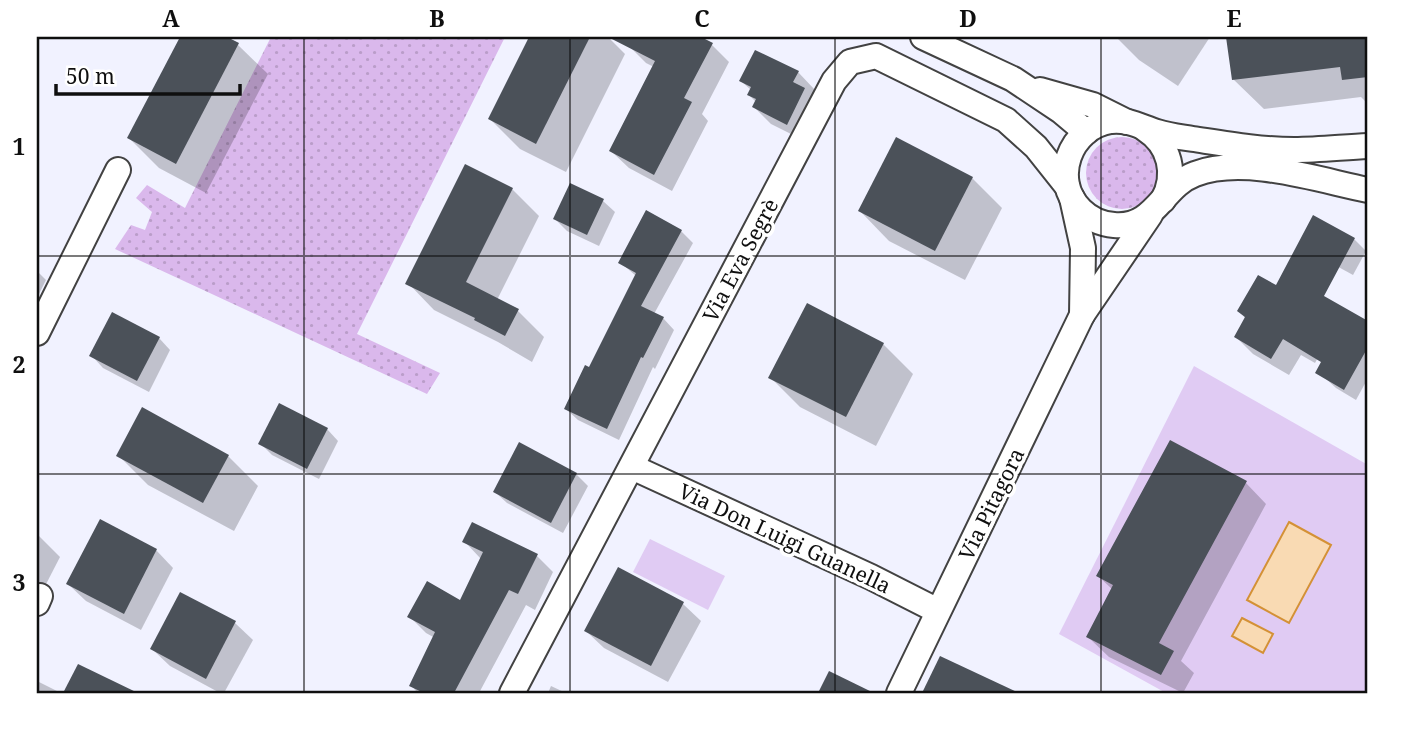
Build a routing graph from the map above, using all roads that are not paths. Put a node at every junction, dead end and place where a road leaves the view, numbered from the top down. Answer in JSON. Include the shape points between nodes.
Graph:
{"nodes":[{"id":1,"x":923,"y":37,"type":"edge"},
{"id":2,"x":1023,"y":86,"type":"junction"},
{"id":3,"x":1135,"y":125,"type":"junction"},
{"id":4,"x":1086,"y":132,"type":"junction"},
{"id":5,"x":1368,"y":146,"type":"edge"},
{"id":6,"x":118,"y":170,"type":"dead end"},
{"id":7,"x":1368,"y":190,"type":"edge"},
{"id":8,"x":1070,"y":192,"type":"junction"},
{"id":9,"x":1157,"y":208,"type":"junction"},
{"id":10,"x":1083,"y":315,"type":"junction"},
{"id":11,"x":37,"y":333,"type":"edge"},
{"id":12,"x":632,"y":467,"type":"junction"},
{"id":13,"x":938,"y":611,"type":"junction"},
{"id":14,"x":512,"y":693,"type":"edge"},
{"id":15,"x":898,"y":693,"type":"edge"}],
"edges":[{"from":1,"to":2,"type":"street"},
{"from":2,"to":3,"type":"street","via":[[1093,105]]},
{"from":2,"to":4,"type":"street"},
{"from":3,"to":4,"type":"street","via":[[1106,122]]},
{"from":3,"to":5,"type":"street","via":[[1167,135],[1269,149]]},
{"from":3,"to":9,"type":"street","via":[[1158,140],[1169,162],[1170,183]]},
{"from":4,"to":8,"type":"street","via":[[1068,157]]},
{"from":6,"to":11,"type":"street"},
{"from":7,"to":9,"type":"street","via":[[1226,167],[1188,176]]},
{"from":8,"to":9,"type":"street","via":[[1084,213],[1108,225],[1130,224]]},
{"from":8,"to":10,"type":"street","name":"Via Pitagora","via":[[1083,247]]},
{"from":8,"to":12,"type":"street","name":"Via Eva Segrè","via":[[1026,136],[997,114],[876,56],[850,62],[834,80]]},
{"from":9,"to":10,"type":"street","name":"Via Pitagora"},
{"from":10,"to":13,"type":"street","name":"Via Pitagora"},
{"from":12,"to":13,"type":"street","name":"Via Don Luigi Guanella"},
{"from":12,"to":14,"type":"street","name":"Via Eva Segrè"},
{"from":13,"to":15,"type":"street","name":"Via Pitagora"}]}
